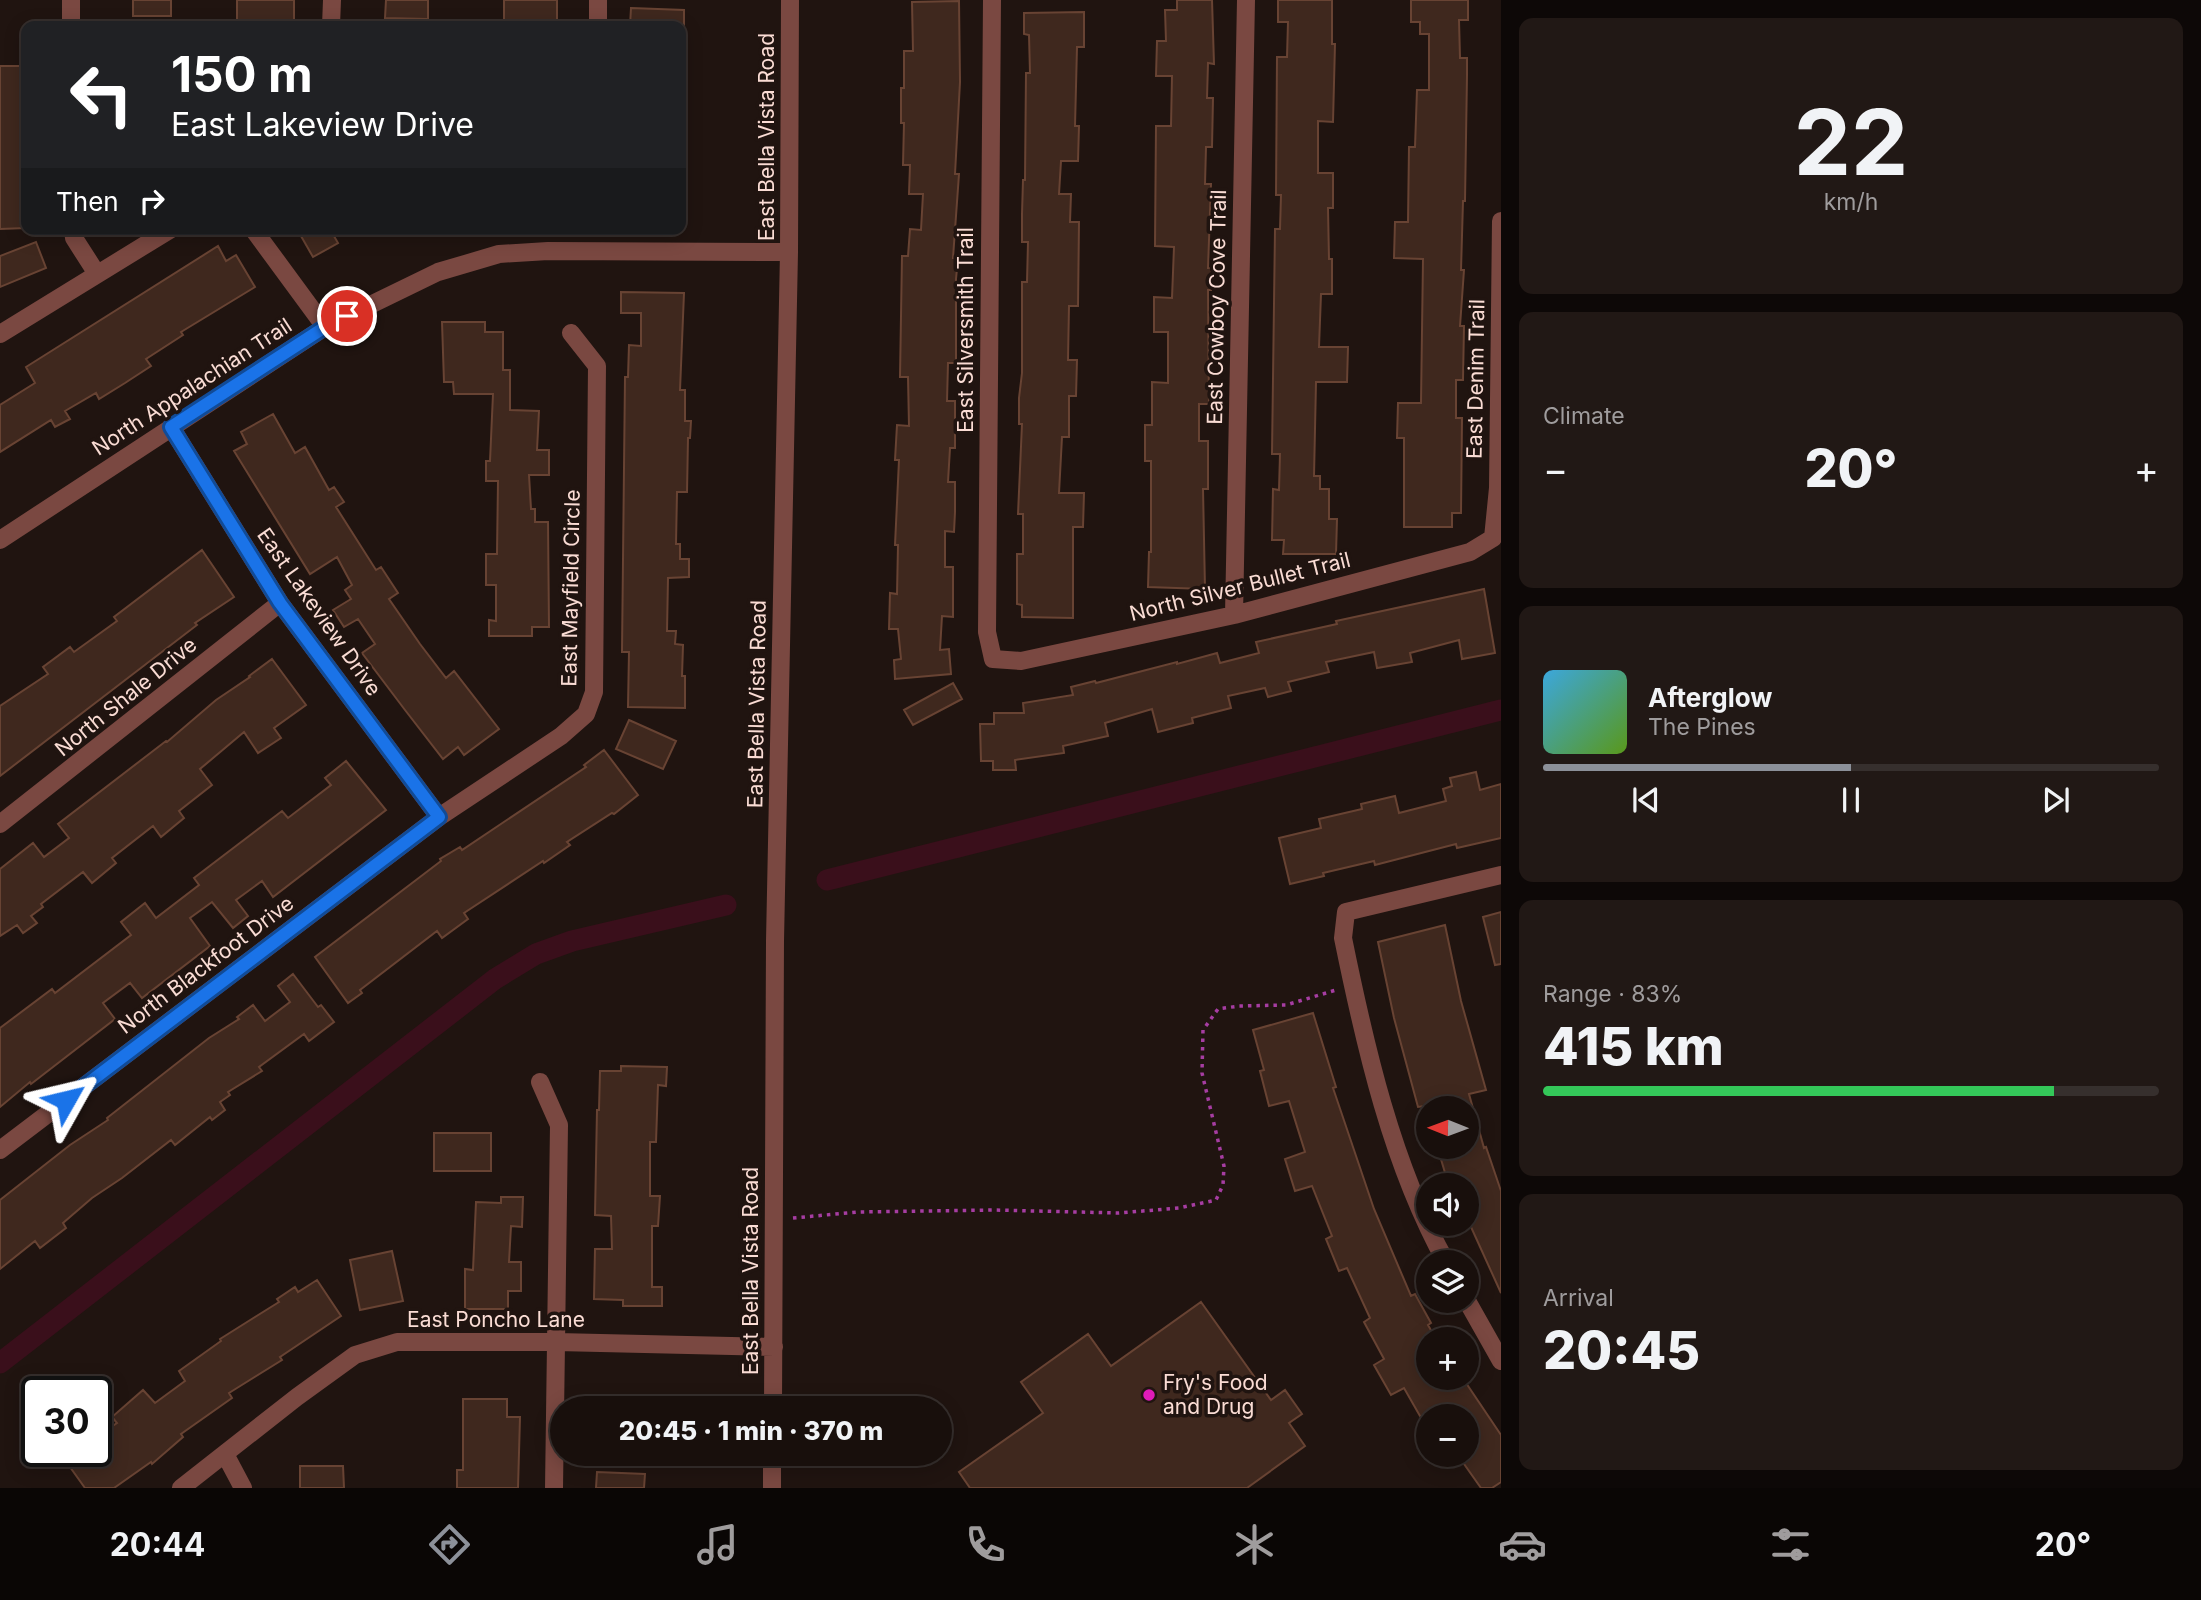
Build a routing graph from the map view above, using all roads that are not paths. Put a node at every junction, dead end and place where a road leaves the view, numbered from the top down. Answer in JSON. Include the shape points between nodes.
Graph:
{"nodes":[{"id":1,"x":71,"y":0,"type":"edge"},
{"id":2,"x":332,"y":0,"type":"edge"},
{"id":3,"x":598,"y":0,"type":"edge"},
{"id":4,"x":790,"y":0,"type":"edge"},
{"id":5,"x":992,"y":0,"type":"edge"},
{"id":6,"x":1246,"y":0,"type":"edge"},
{"id":7,"x":71,"y":21,"type":"edge"},
{"id":8,"x":331,"y":21,"type":"edge"},
{"id":9,"x":598,"y":21,"type":"edge"},
{"id":10,"x":1501,"y":221,"type":"edge"},
{"id":11,"x":74,"y":235,"type":"edge"},
{"id":12,"x":161,"y":235,"type":"edge"},
{"id":13,"x":257,"y":235,"type":"edge"},
{"id":14,"x":789,"y":252,"type":"junction"},
{"id":15,"x":97,"y":274,"type":"junction"},
{"id":16,"x":325,"y":327,"type":"junction"},
{"id":17,"x":571,"y":333,"type":"dead end"},
{"id":18,"x":0,"y":334,"type":"edge"},
{"id":19,"x":171,"y":427,"type":"junction"},
{"id":20,"x":1493,"y":538,"type":"joint"},
{"id":21,"x":0,"y":540,"type":"edge"},
{"id":22,"x":280,"y":603,"type":"junction"},
{"id":23,"x":1234,"y":615,"type":"junction"},
{"id":24,"x":993,"y":659,"type":"joint"},
{"id":25,"x":439,"y":817,"type":"junction"},
{"id":26,"x":0,"y":824,"type":"edge"},
{"id":27,"x":1501,"y":875,"type":"edge"},
{"id":28,"x":540,"y":1082,"type":"dead end"},
{"id":29,"x":0,"y":1150,"type":"edge"},
{"id":30,"x":1439,"y":1250,"type":"edge"},
{"id":31,"x":1474,"y":1313,"type":"edge"},
{"id":32,"x":557,"y":1342,"type":"junction"},
{"id":33,"x":774,"y":1347,"type":"junction"},
{"id":34,"x":1501,"y":1361,"type":"edge"},
{"id":35,"x":773,"y":1396,"type":"edge"},
{"id":36,"x":225,"y":1454,"type":"junction"},
{"id":37,"x":772,"y":1466,"type":"edge"},
{"id":38,"x":181,"y":1488,"type":"edge"},
{"id":39,"x":243,"y":1488,"type":"edge"},
{"id":40,"x":554,"y":1488,"type":"edge"},
{"id":41,"x":772,"y":1488,"type":"edge"}],
"edges":[{"from":1,"to":7,"type":"street"},
{"from":2,"to":8,"type":"street"},
{"from":3,"to":9,"type":"street"},
{"from":4,"to":14,"type":"street","name":"East Bella Vista Road"},
{"from":5,"to":24,"type":"street","name":"East Silversmith Trail","via":[[987,632]]},
{"from":6,"to":23,"type":"street","name":"East Cowboy Cove Trail"},
{"from":10,"to":20,"type":"street","name":"East Denim Trail","via":[[1498,488]]},
{"from":11,"to":15,"type":"street"},
{"from":12,"to":15,"type":"street"},
{"from":13,"to":16,"type":"street"},
{"from":14,"to":16,"type":"street","name":"North Appalachian Trail","via":[[499,254],[438,272]]},
{"from":14,"to":33,"type":"street","name":"East Bella Vista Road","via":[[775,941]]},
{"from":15,"to":18,"type":"street"},
{"from":16,"to":19,"type":"street","name":"North Appalachian Trail"},
{"from":17,"to":25,"type":"street","name":"East Mayfield Circle","via":[[597,366],[594,692],[586,714],[561,736]]},
{"from":19,"to":21,"type":"street","name":"North Appalachian Trail"},
{"from":19,"to":22,"type":"street","name":"East Lakeview Drive"},
{"from":20,"to":23,"type":"street","name":"North Silver Bullet Trail","via":[[1470,552]]},
{"from":22,"to":25,"type":"street","name":"East Lakeview Drive"},
{"from":22,"to":26,"type":"street","name":"North Shale Drive"},
{"from":23,"to":24,"type":"street","name":"North Silver Bullet Trail","via":[[1021,661]]},
{"from":25,"to":29,"type":"street","name":"North Blackfoot Drive"},
{"from":27,"to":30,"type":"street","via":[[1346,912],[1343,938],[1385,1117]]},
{"from":28,"to":32,"type":"street","via":[[559,1125]]},
{"from":31,"to":34,"type":"street"},
{"from":32,"to":33,"type":"street","name":"East Poncho Lane"},
{"from":32,"to":36,"type":"street","name":"East Poncho Lane","via":[[397,1342],[355,1355]]},
{"from":32,"to":40,"type":"street"},
{"from":33,"to":35,"type":"street","name":"East Bella Vista Road"},
{"from":36,"to":38,"type":"street","name":"East Poncho Lane"},
{"from":36,"to":39,"type":"street"},
{"from":37,"to":41,"type":"street"}]}
